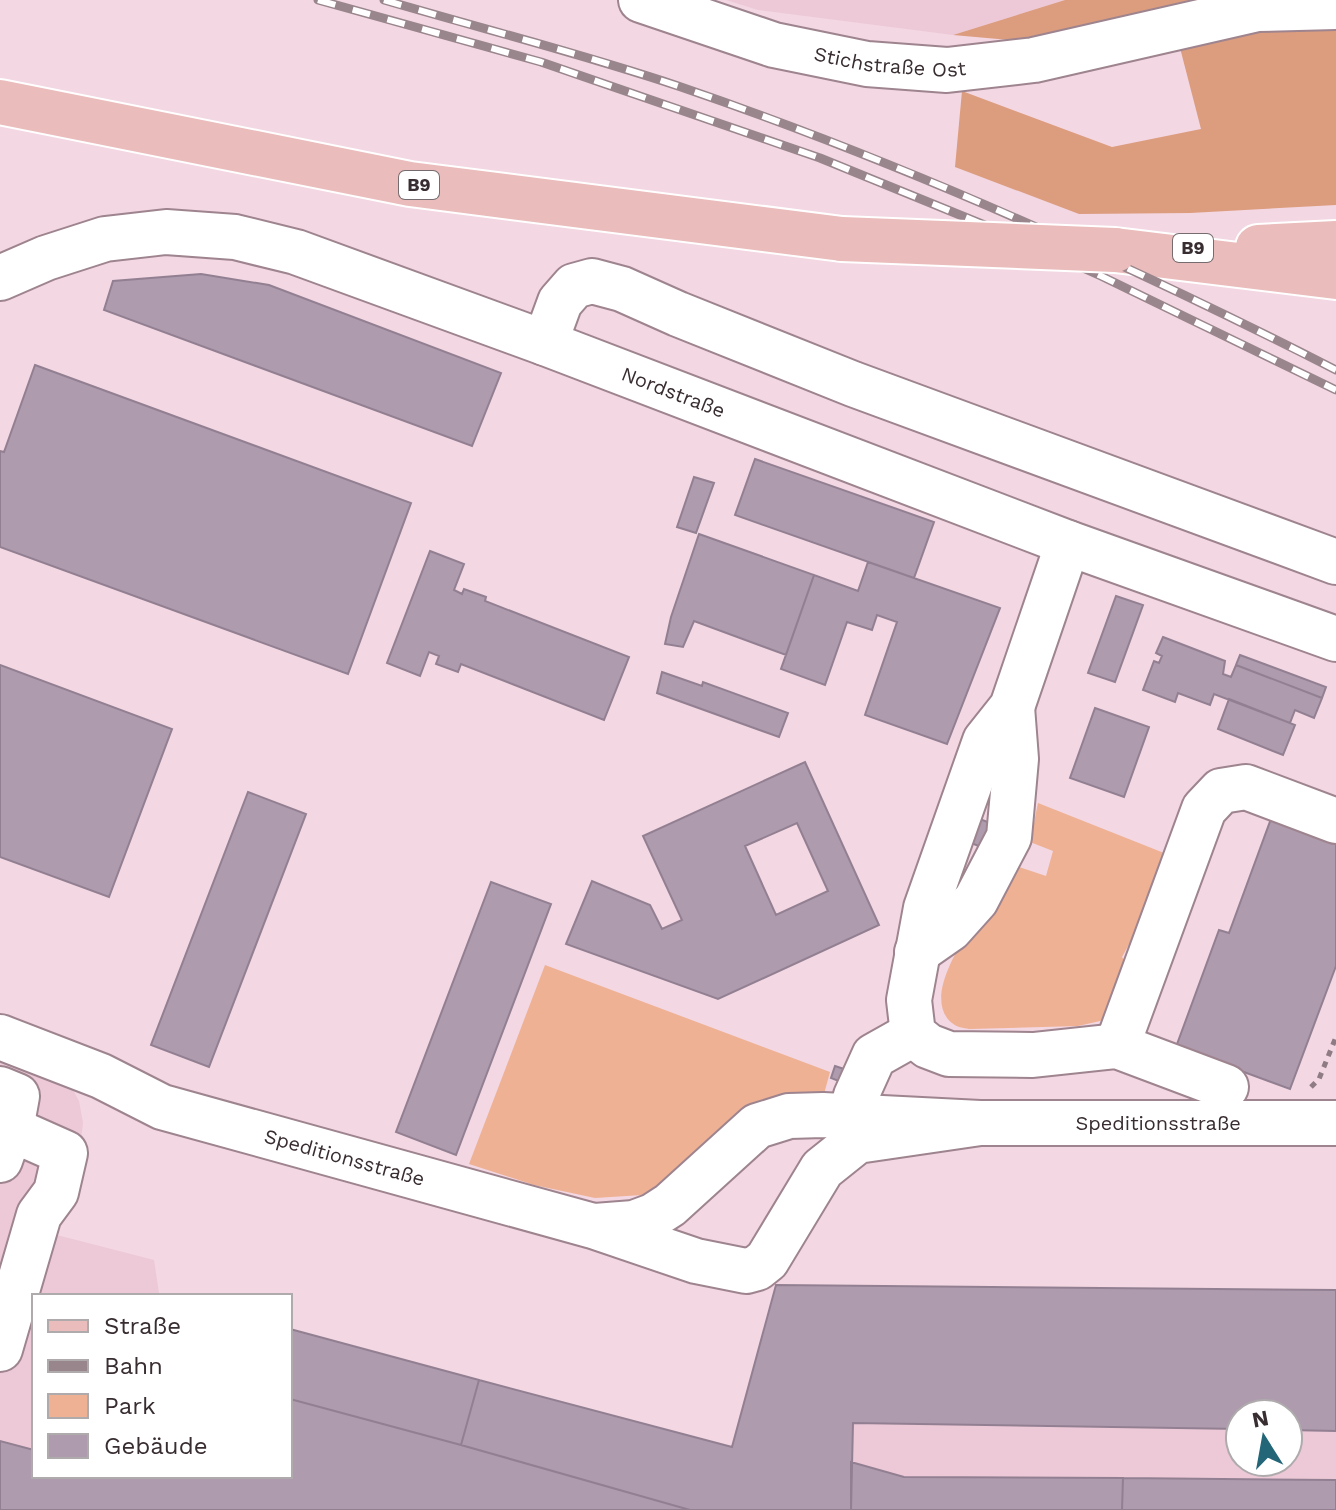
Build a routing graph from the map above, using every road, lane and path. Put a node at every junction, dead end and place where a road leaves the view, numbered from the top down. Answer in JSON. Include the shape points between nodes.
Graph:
{"nodes":[{"id":1,"x":641,"y":0,"type":"edge"},
{"id":2,"x":1336,"y":7,"type":"edge"},
{"id":3,"x":0,"y":102,"type":"edge"},
{"id":4,"x":1336,"y":243,"type":"edge"},
{"id":5,"x":1115,"y":250,"type":"junction"},
{"id":6,"x":1336,"y":277,"type":"edge"},
{"id":7,"x":0,"y":278,"type":"edge"},
{"id":8,"x":545,"y":343,"type":"junction"},
{"id":9,"x":1068,"y":543,"type":"junction"},
{"id":10,"x":1336,"y":562,"type":"edge"},
{"id":11,"x":1336,"y":639,"type":"edge"},
{"id":12,"x":1012,"y":707,"type":"junction"},
{"id":13,"x":1336,"y":821,"type":"edge"},
{"id":14,"x":917,"y":952,"type":"junction"},
{"id":15,"x":913,"y":1034,"type":"junction"},
{"id":16,"x":0,"y":1037,"type":"edge"},
{"id":17,"x":1336,"y":1037,"type":"edge"},
{"id":18,"x":1117,"y":1046,"type":"junction"},
{"id":19,"x":1226,"y":1087,"type":"dead end"},
{"id":20,"x":1326,"y":1110,"type":"edge"},
{"id":21,"x":850,"y":1116,"type":"junction"},
{"id":22,"x":980,"y":1123,"type":"junction"},
{"id":23,"x":4,"y":1126,"type":"edge"},
{"id":24,"x":593,"y":1226,"type":"junction"},
{"id":25,"x":0,"y":1349,"type":"edge"}],
"edges":[{"from":1,"to":2,"type":"street","name":"Stichstraße Ost","via":[[774,45],[867,64],[947,70],[1034,60],[1257,9]]},
{"from":3,"to":5,"type":"main road","number":"B9","bridge":true,"via":[[410,184],[842,239]]},
{"from":4,"to":5,"type":"main road","number":"B9"},
{"from":5,"to":6,"type":"main road"},
{"from":7,"to":8,"type":"street","name":"Nordstraße","via":[[105,239],[166,232],[235,237],[296,252]]},
{"from":8,"to":9,"type":"street","name":"Nordstraße"},
{"from":8,"to":10,"type":"street","via":[[560,302],[574,286],[592,281],[622,289],[853,384]]},
{"from":9,"to":11,"type":"street","name":"Nordstraße"},
{"from":9,"to":12,"type":"street"},
{"from":12,"to":14,"type":"street","via":[[985,741],[926,908]]},
{"from":12,"to":14,"type":"street","via":[[1016,759],[1009,837],[976,900],[950,929]]},
{"from":13,"to":18,"type":"street","via":[[1246,787],[1221,791],[1204,809]]},
{"from":14,"to":15,"type":"street","via":[[909,1000]]},
{"from":15,"to":18,"type":"street","via":[[949,1054],[1033,1055]]},
{"from":15,"to":21,"type":"street","via":[[874,1056]]},
{"from":16,"to":24,"type":"street","name":"Speditionsstraße","via":[[101,1076],[162,1107]]},
{"from":17,"to":20,"type":"path","via":[[1319,1079]]},
{"from":18,"to":19,"type":"street"},
{"from":20,"to":22,"type":"street","name":"Speditionsstraße"},
{"from":21,"to":22,"type":"street","name":"Speditionsstraße"},
{"from":21,"to":24,"type":"street","name":"Speditionsstraße","via":[[789,1116],[757,1126],[670,1205],[634,1223]]},
{"from":22,"to":24,"type":"street","name":"Speditionsstraße","via":[[857,1141],[822,1169],[767,1260],[746,1271],[696,1261]]},
{"from":23,"to":25,"type":"street","via":[[65,1153],[56,1192],[39,1215]]}]}
